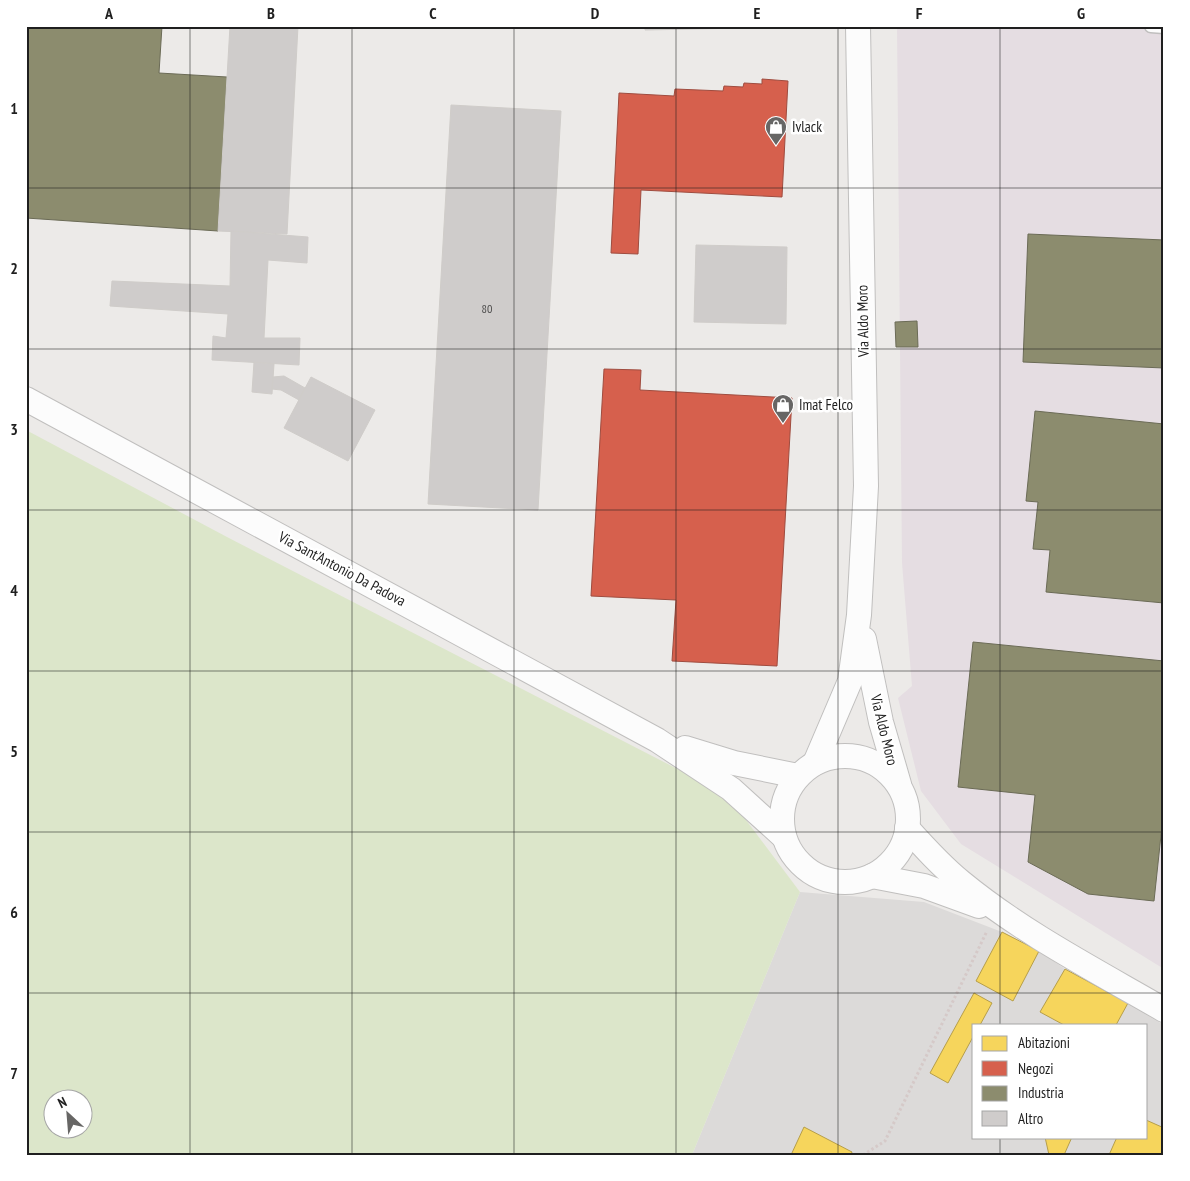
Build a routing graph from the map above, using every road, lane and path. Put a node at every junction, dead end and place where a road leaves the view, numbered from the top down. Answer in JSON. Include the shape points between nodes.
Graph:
{"nodes":[{"id":1,"x":858,"y":26,"type":"edge"},
{"id":2,"x":1151,"y":26,"type":"edge"},
{"id":3,"x":1164,"y":27,"type":"edge"},
{"id":4,"x":26,"y":399,"type":"edge"},
{"id":5,"x":859,"y":615,"type":"junction"},
{"id":6,"x":657,"y":740,"type":"junction"},
{"id":7,"x":807,"y":770,"type":"junction"},
{"id":8,"x":899,"y":786,"type":"junction"},
{"id":9,"x":907,"y":828,"type":"junction"},
{"id":10,"x":784,"y":836,"type":"junction"},
{"id":11,"x":872,"y":876,"type":"junction"},
{"id":12,"x":995,"y":914,"type":"junction"},
{"id":13,"x":1028,"y":930,"type":"junction"},
{"id":14,"x":1164,"y":1010,"type":"edge"},
{"id":15,"x":863,"y":1155,"type":"edge"}],
"edges":[{"from":1,"to":5,"type":"street","name":"Via Aldo Moro","via":[[866,486]]},
{"from":2,"to":3,"type":"lane"},
{"from":4,"to":6,"type":"street","name":"Via Sant'Antonio Da Padova"},
{"from":5,"to":7,"type":"street","name":"Via Aldo Moro","via":[[850,682]]},
{"from":5,"to":8,"type":"street","name":"Via Aldo Moro","via":[[881,722]]},
{"from":6,"to":7,"type":"street","name":"Via Sant'Antonio Da Padova","via":[[723,760]]},
{"from":6,"to":10,"type":"street","name":"Via Sant'Antonio Da Padova","via":[[740,795]]},
{"from":7,"to":8,"type":"street","via":[[836,756],[851,755],[865,758],[885,769]]},
{"from":7,"to":10,"type":"street","via":[[786,795],[782,815]]},
{"from":8,"to":9,"type":"street","via":[[907,806]]},
{"from":9,"to":11,"type":"street","via":[[897,855]]},
{"from":9,"to":13,"type":"street","via":[[961,882]]},
{"from":10,"to":11,"type":"street","via":[[801,864],[822,877],[850,882]]},
{"from":11,"to":12,"type":"street","via":[[936,889]]},
{"from":12,"to":13,"type":"street"},
{"from":12,"to":15,"type":"path","via":[[885,1141]]},
{"from":13,"to":14,"type":"street"}]}
